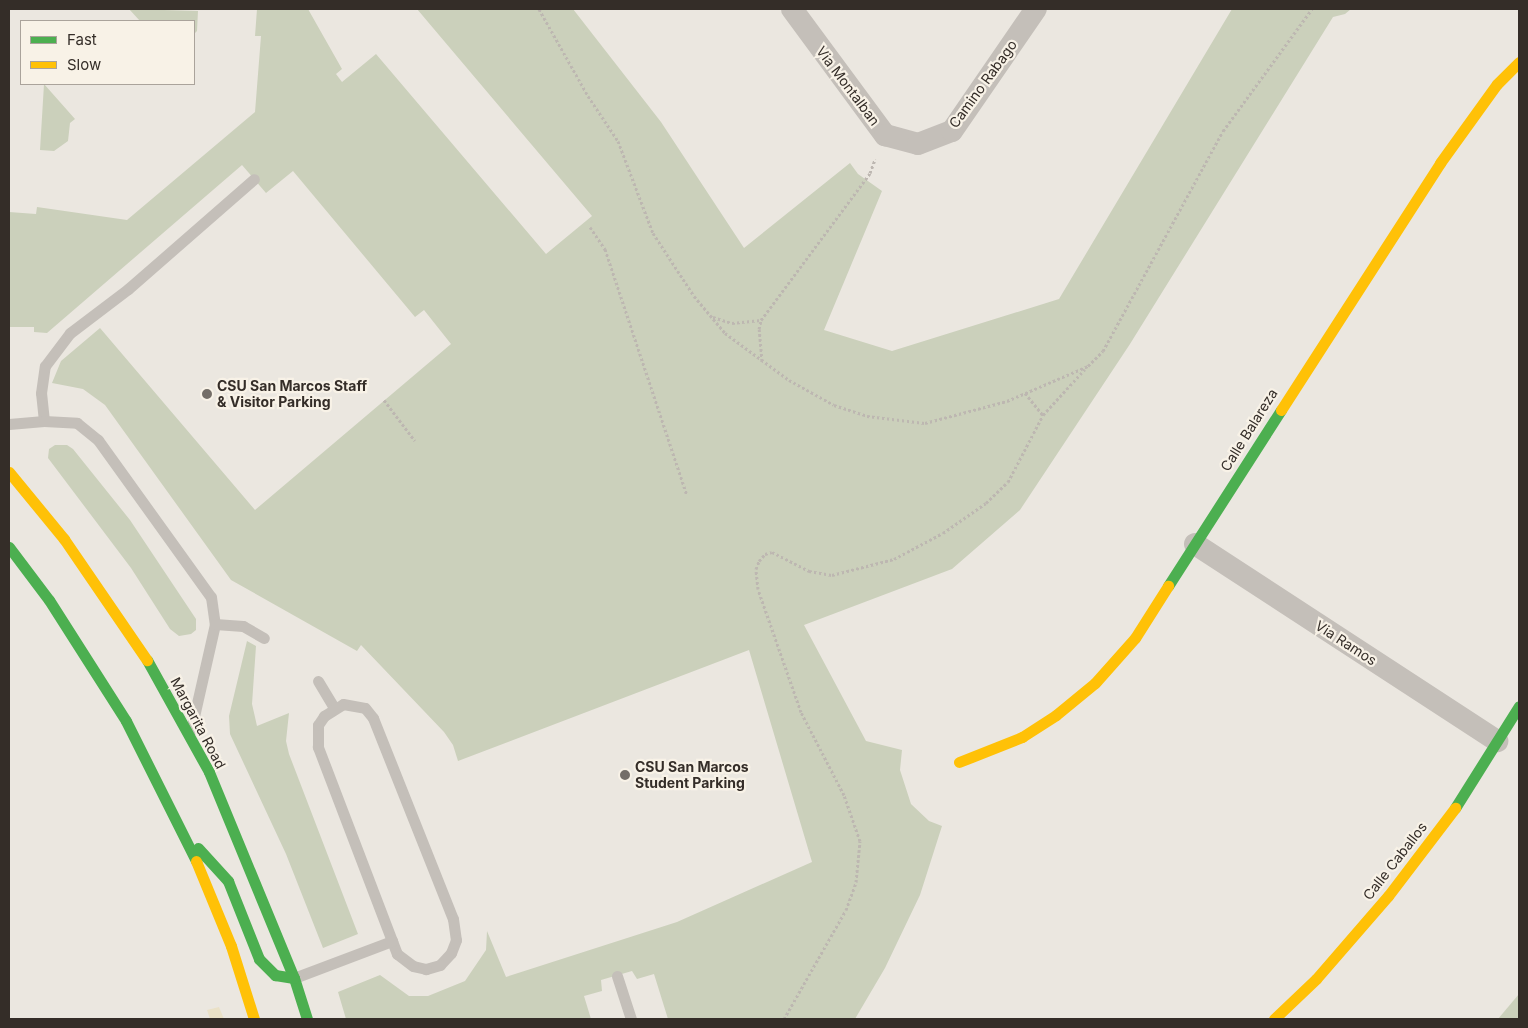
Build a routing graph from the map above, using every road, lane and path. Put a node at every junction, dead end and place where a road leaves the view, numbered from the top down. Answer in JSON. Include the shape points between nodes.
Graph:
{"nodes":[{"id":1,"x":539,"y":9,"type":"edge"},
{"id":2,"x":792,"y":9,"type":"edge"},
{"id":3,"x":1036,"y":9,"type":"edge"},
{"id":4,"x":1312,"y":9,"type":"edge"},
{"id":5,"x":1519,"y":62,"type":"edge"},
{"id":6,"x":884,"y":134,"type":"junction"},
{"id":7,"x":918,"y":144,"type":"joint"},
{"id":8,"x":254,"y":178,"type":"dead end"},
{"id":9,"x":590,"y":227,"type":"dead end"},
{"id":10,"x":711,"y":316,"type":"junction"},
{"id":11,"x":761,"y":320,"type":"junction"},
{"id":12,"x":762,"y":361,"type":"junction"},
{"id":13,"x":1088,"y":366,"type":"junction"},
{"id":14,"x":1026,"y":394,"type":"junction"},
{"id":15,"x":384,"y":400,"type":"dead end"},
{"id":16,"x":1043,"y":416,"type":"junction"},
{"id":17,"x":44,"y":421,"type":"junction"},
{"id":18,"x":9,"y":424,"type":"edge"},
{"id":19,"x":415,"y":441,"type":"dead end"},
{"id":20,"x":9,"y":472,"type":"edge"},
{"id":21,"x":687,"y":495,"type":"dead end"},
{"id":22,"x":1195,"y":544,"type":"junction"},
{"id":23,"x":9,"y":547,"type":"edge"},
{"id":24,"x":215,"y":624,"type":"junction"},
{"id":25,"x":264,"y":638,"type":"dead end"},
{"id":26,"x":318,"y":681,"type":"dead end"},
{"id":27,"x":1519,"y":706,"type":"edge"},
{"id":28,"x":334,"y":708,"type":"junction"},
{"id":29,"x":189,"y":737,"type":"junction"},
{"id":30,"x":1497,"y":741,"type":"junction"},
{"id":31,"x":959,"y":762,"type":"dead end"},
{"id":32,"x":185,"y":834,"type":"junction"},
{"id":33,"x":392,"y":941,"type":"junction"},
{"id":34,"x":617,"y":976,"type":"dead end"},
{"id":35,"x":294,"y":978,"type":"junction"},
{"id":36,"x":254,"y":1019,"type":"edge"},
{"id":37,"x":307,"y":1019,"type":"edge"},
{"id":38,"x":631,"y":1019,"type":"edge"},
{"id":39,"x":784,"y":1019,"type":"edge"},
{"id":40,"x":1274,"y":1019,"type":"edge"}],
"edges":[{"from":1,"to":10,"type":"path","via":[[588,96],[618,140],[653,233]]},
{"from":2,"to":6,"type":"street","name":"Via Montalban"},
{"from":3,"to":7,"type":"street","name":"Camino Rabago","via":[[952,131]]},
{"from":4,"to":13,"type":"path","via":[[1223,131],[1103,351]]},
{"from":5,"to":22,"type":"main road","name":"Calle Balareza","via":[[1497,84],[1440,162]]},
{"from":6,"to":7,"type":"street","name":"Via Montalban"},
{"from":6,"to":11,"type":"path","via":[[870,173]]},
{"from":8,"to":17,"type":"lane","via":[[70,334],[45,366],[41,393]]},
{"from":9,"to":21,"type":"path","via":[[605,249]]},
{"from":10,"to":11,"type":"path","via":[[732,323]]},
{"from":10,"to":12,"type":"path","via":[[725,332]]},
{"from":11,"to":12,"type":"path","via":[[758,329]]},
{"from":12,"to":14,"type":"path","via":[[834,405],[900,422],[925,423],[956,417]]},
{"from":13,"to":14,"type":"path"},
{"from":13,"to":16,"type":"path"},
{"from":14,"to":16,"type":"path"},
{"from":15,"to":19,"type":"path"},
{"from":16,"to":39,"type":"path","via":[[1008,482],[998,494],[943,533],[894,559],[832,575],[809,571],[772,552],[759,561],[756,569],[758,589],[801,712],[844,795],[860,841],[856,882],[846,910]]},
{"from":17,"to":18,"type":"lane"},
{"from":17,"to":24,"type":"lane","via":[[77,423],[98,440],[211,597]]},
{"from":20,"to":29,"type":"main road","name":"Margarita Road","via":[[64,539],[138,644]]},
{"from":22,"to":30,"type":"street","name":"Via Ramos"},
{"from":22,"to":31,"type":"main road","name":"Calle Balareza","via":[[1135,638],[1095,683],[1056,715],[1022,737]]},
{"from":23,"to":32,"type":"main road","via":[[49,600],[126,721]]},
{"from":24,"to":25,"type":"lane","via":[[243,626]]},
{"from":24,"to":29,"type":"lane"},
{"from":26,"to":28,"type":"lane"},
{"from":27,"to":30,"type":"main road","name":"Calle Caballos"},
{"from":28,"to":33,"type":"lane","via":[[318,725],[318,747]]},
{"from":28,"to":33,"type":"lane","via":[[354,704],[373,718],[456,929],[451,953],[440,964],[426,969],[403,960]]},
{"from":29,"to":35,"type":"main road","name":"Margarita Road","via":[[209,772]]},
{"from":30,"to":40,"type":"main road","name":"Calle Caballos","via":[[1452,813],[1388,896],[1316,979]]},
{"from":32,"to":35,"type":"main road","via":[[228,881],[259,960],[275,975]]},
{"from":32,"to":36,"type":"main road","via":[[231,946]]},
{"from":33,"to":35,"type":"lane"},
{"from":34,"to":38,"type":"lane"},
{"from":35,"to":37,"type":"main road","name":"Margarita Road"}]}
